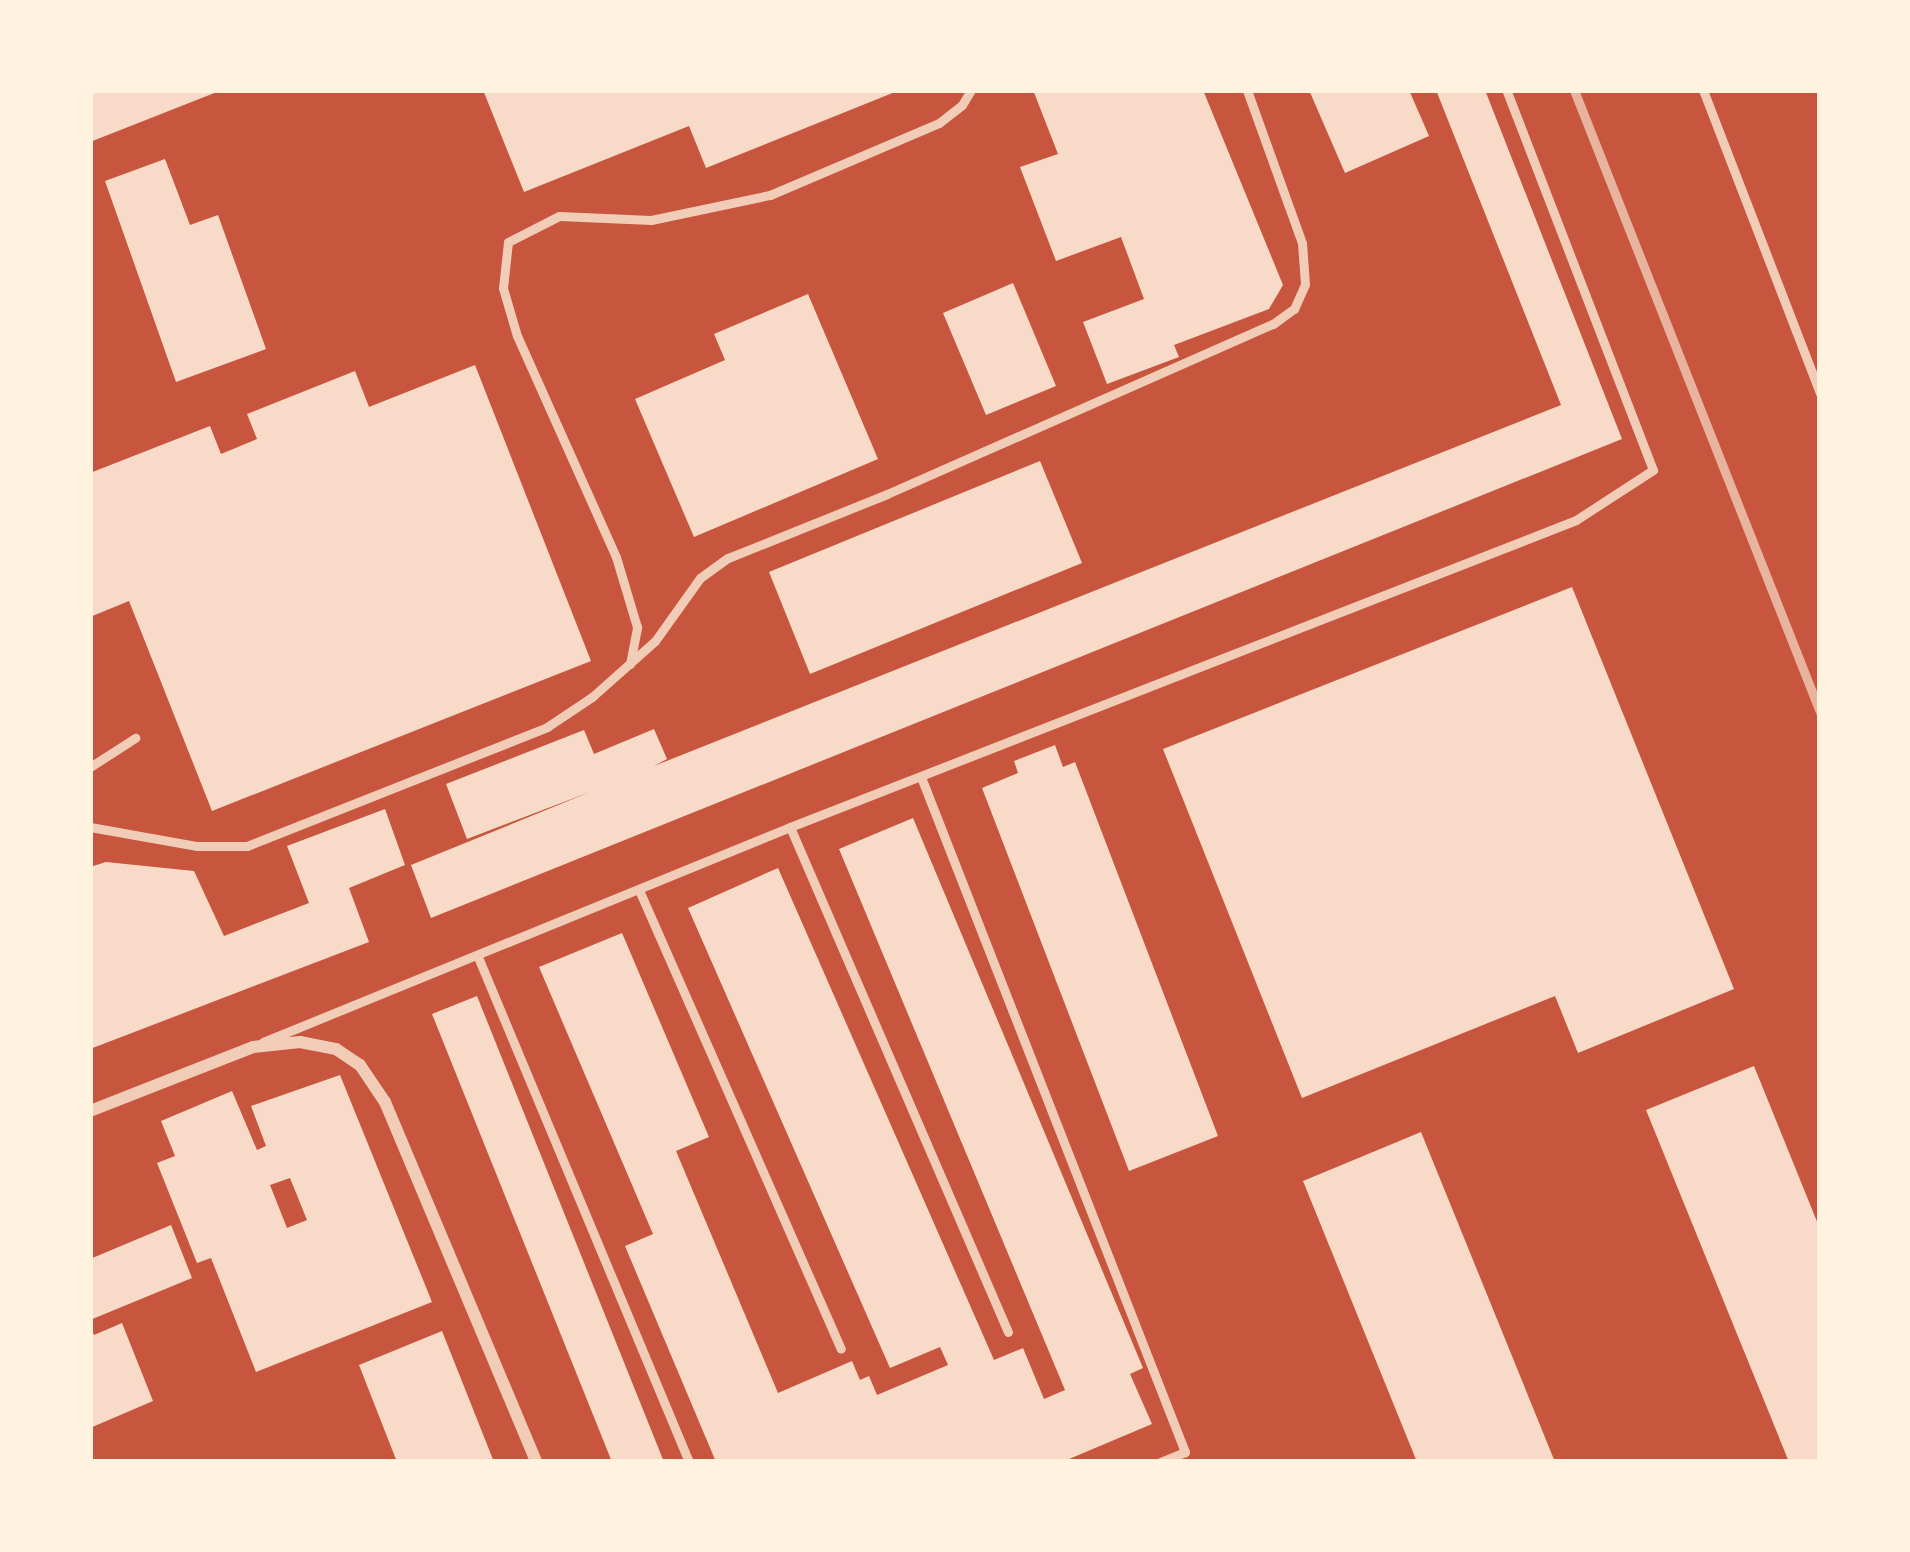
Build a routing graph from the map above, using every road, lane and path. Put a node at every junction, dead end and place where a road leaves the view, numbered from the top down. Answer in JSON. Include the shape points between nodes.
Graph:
{"nodes":[{"id":1,"x":971,"y":90,"type":"edge"},
{"id":2,"x":1247,"y":90,"type":"edge"},
{"id":3,"x":1506,"y":90,"type":"edge"},
{"id":4,"x":1702,"y":90,"type":"edge"},
{"id":5,"x":1820,"y":393,"type":"edge"},
{"id":6,"x":630,"y":664,"type":"junction"},
{"id":7,"x":135,"y":738,"type":"dead end"},
{"id":8,"x":90,"y":767,"type":"edge"},
{"id":9,"x":921,"y":777,"type":"junction"},
{"id":10,"x":90,"y":827,"type":"edge"},
{"id":11,"x":790,"y":827,"type":"junction"},
{"id":12,"x":639,"y":890,"type":"junction"},
{"id":13,"x":478,"y":957,"type":"junction"},
{"id":14,"x":253,"y":1047,"type":"junction"},
{"id":15,"x":90,"y":1111,"type":"edge"},
{"id":16,"x":1008,"y":1332,"type":"dead end"},
{"id":17,"x":841,"y":1349,"type":"dead end"},
{"id":18,"x":536,"y":1462,"type":"edge"},
{"id":19,"x":689,"y":1462,"type":"edge"},
{"id":20,"x":1160,"y":1462,"type":"edge"}],
"edges":[{"from":1,"to":6,"type":"lane","via":[[939,123],[770,195],[651,220],[560,216],[508,242],[503,288],[616,557],[637,627]]},
{"from":2,"to":6,"type":"lane","via":[[1302,243],[1305,284],[1294,309],[728,558],[700,578]]},
{"from":3,"to":9,"type":"lane","via":[[1653,470],[1576,520]]},
{"from":4,"to":5,"type":"lane"},
{"from":6,"to":10,"type":"lane","via":[[547,727],[247,846]]},
{"from":7,"to":8,"type":"lane"},
{"from":9,"to":11,"type":"lane"},
{"from":9,"to":20,"type":"lane","via":[[1185,1452]]},
{"from":11,"to":12,"type":"lane"},
{"from":11,"to":16,"type":"lane"},
{"from":12,"to":13,"type":"lane"},
{"from":12,"to":17,"type":"lane"},
{"from":13,"to":14,"type":"lane"},
{"from":13,"to":19,"type":"lane"},
{"from":14,"to":15,"type":"street"},
{"from":14,"to":18,"type":"street","via":[[300,1042],[335,1049],[385,1102]]}]}
